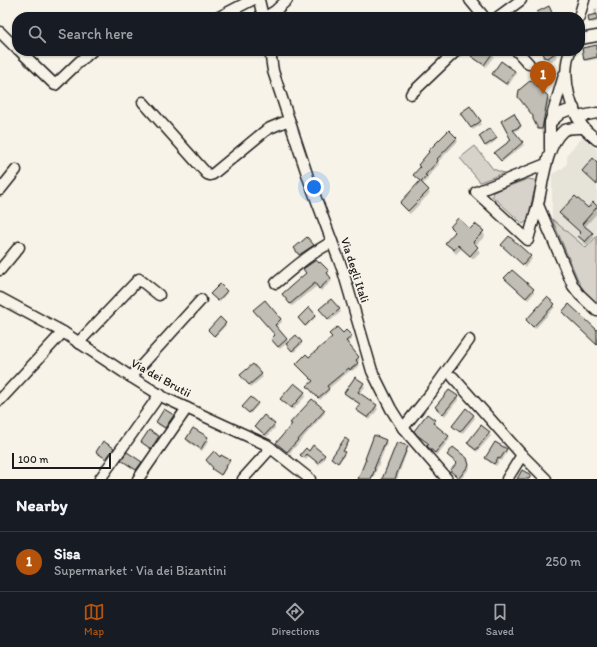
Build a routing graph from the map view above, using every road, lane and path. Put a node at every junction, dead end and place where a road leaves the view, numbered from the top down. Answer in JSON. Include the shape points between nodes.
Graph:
{"nodes":[{"id":1,"x":252,"y":0,"type":"edge"},
{"id":2,"x":259,"y":0,"type":"edge"},
{"id":3,"x":287,"y":0,"type":"edge"},
{"id":4,"x":470,"y":0,"type":"edge"},
{"id":5,"x":521,"y":0,"type":"edge"},
{"id":6,"x":582,"y":1,"type":"edge"},
{"id":7,"x":229,"y":12,"type":"edge"},
{"id":8,"x":263,"y":12,"type":"edge"},
{"id":9,"x":272,"y":12,"type":"edge"},
{"id":10,"x":480,"y":12,"type":"edge"},
{"id":11,"x":505,"y":12,"type":"edge"},
{"id":12,"x":580,"y":12,"type":"edge"},
{"id":13,"x":0,"y":32,"type":"edge"},
{"id":14,"x":597,"y":36,"type":"edge"},
{"id":15,"x":585,"y":38,"type":"edge"},
{"id":16,"x":12,"y":43,"type":"edge"},
{"id":17,"x":25,"y":56,"type":"edge"},
{"id":18,"x":86,"y":56,"type":"edge"},
{"id":19,"x":271,"y":56,"type":"edge"},
{"id":20,"x":451,"y":56,"type":"edge"},
{"id":21,"x":521,"y":56,"type":"edge"},
{"id":22,"x":569,"y":56,"type":"edge"},
{"id":23,"x":567,"y":63,"type":"junction"},
{"id":24,"x":529,"y":64,"type":"dead end"},
{"id":25,"x":411,"y":94,"type":"dead end"},
{"id":26,"x":143,"y":102,"type":"dead end"},
{"id":27,"x":575,"y":112,"type":"junction"},
{"id":28,"x":597,"y":113,"type":"edge"},
{"id":29,"x":289,"y":120,"type":"junction"},
{"id":30,"x":550,"y":123,"type":"junction"},
{"id":31,"x":584,"y":128,"type":"junction"},
{"id":32,"x":564,"y":130,"type":"junction"},
{"id":33,"x":597,"y":140,"type":"edge"},
{"id":34,"x":550,"y":153,"type":"junction"},
{"id":35,"x":546,"y":164,"type":"junction"},
{"id":36,"x":16,"y":170,"type":"dead end"},
{"id":37,"x":0,"y":190,"type":"edge"},
{"id":38,"x":538,"y":205,"type":"junction"},
{"id":39,"x":332,"y":242,"type":"junction"},
{"id":40,"x":19,"y":247,"type":"dead end"},
{"id":41,"x":0,"y":270,"type":"edge"},
{"id":42,"x":276,"y":283,"type":"dead end"},
{"id":43,"x":159,"y":295,"type":"dead end"},
{"id":44,"x":0,"y":298,"type":"edge"},
{"id":45,"x":201,"y":300,"type":"dead end"},
{"id":46,"x":597,"y":311,"type":"edge"},
{"id":47,"x":63,"y":332,"type":"junction"},
{"id":48,"x":469,"y":340,"type":"dead end"},
{"id":49,"x":78,"y":343,"type":"junction"},
{"id":50,"x":131,"y":377,"type":"junction"},
{"id":51,"x":453,"y":377,"type":"dead end"},
{"id":52,"x":160,"y":394,"type":"junction"},
{"id":53,"x":0,"y":400,"type":"edge"},
{"id":54,"x":187,"y":408,"type":"junction"},
{"id":55,"x":403,"y":428,"type":"junction"},
{"id":56,"x":271,"y":448,"type":"junction"},
{"id":57,"x":522,"y":455,"type":"junction"},
{"id":58,"x":100,"y":479,"type":"edge"},
{"id":59,"x":138,"y":479,"type":"edge"},
{"id":60,"x":243,"y":479,"type":"edge"},
{"id":61,"x":310,"y":479,"type":"edge"},
{"id":62,"x":447,"y":479,"type":"edge"},
{"id":63,"x":507,"y":479,"type":"edge"},
{"id":64,"x":546,"y":479,"type":"edge"}],
"edges":[{"from":1,"to":7,"type":"street"},
{"from":2,"to":8,"type":"street"},
{"from":3,"to":9,"type":"street"},
{"from":4,"to":10,"type":"street"},
{"from":5,"to":11,"type":"street"},
{"from":6,"to":12,"type":"street"},
{"from":13,"to":16,"type":"street"},
{"from":14,"to":15,"type":"street"},
{"from":17,"to":18,"type":"street","via":[[55,85]]},
{"from":19,"to":29,"type":"street","name":"Via degli Itali"},
{"from":20,"to":25,"type":"street"},
{"from":21,"to":24,"type":"street"},
{"from":22,"to":23,"type":"street"},
{"from":23,"to":27,"type":"street","via":[[567,85]]},
{"from":23,"to":30,"type":"street"},
{"from":26,"to":29,"type":"street","via":[[210,175],[265,131]]},
{"from":27,"to":28,"type":"street"},
{"from":27,"to":30,"type":"street","via":[[561,113]]},
{"from":27,"to":31,"type":"street"},
{"from":27,"to":32,"type":"street"},
{"from":29,"to":39,"type":"street","name":"Via degli Itali"},
{"from":30,"to":34,"type":"street"},
{"from":31,"to":32,"type":"street"},
{"from":31,"to":33,"type":"street"},
{"from":32,"to":34,"type":"street"},
{"from":34,"to":35,"type":"street"},
{"from":35,"to":38,"type":"street"},
{"from":35,"to":38,"type":"street","via":[[476,192],[528,240]]},
{"from":36,"to":37,"type":"street"},
{"from":38,"to":46,"type":"street","via":[[573,286]]},
{"from":39,"to":42,"type":"street","via":[[298,264]]},
{"from":39,"to":55,"type":"street","name":"Via degli Itali","via":[[372,371]]},
{"from":40,"to":41,"type":"street"},
{"from":43,"to":49,"type":"street","via":[[139,279]]},
{"from":44,"to":47,"type":"street","name":"Via dei Brutii"},
{"from":45,"to":50,"type":"street"},
{"from":47,"to":49,"type":"street","name":"Via dei Brutii"},
{"from":47,"to":53,"type":"street"},
{"from":48,"to":55,"type":"street"},
{"from":49,"to":50,"type":"street","name":"Via dei Brutii"},
{"from":50,"to":52,"type":"street","name":"Via dei Brutii"},
{"from":51,"to":57,"type":"street"},
{"from":52,"to":54,"type":"street","name":"Via dei Brutii"},
{"from":52,"to":58,"type":"street"},
{"from":54,"to":56,"type":"street","name":"Via dei Brutii"},
{"from":54,"to":59,"type":"street"},
{"from":55,"to":62,"type":"street","name":"Via degli Itali"},
{"from":56,"to":60,"type":"street"},
{"from":56,"to":61,"type":"street","name":"Via dei Brutii"},
{"from":57,"to":63,"type":"street"},
{"from":57,"to":64,"type":"street"}]}
